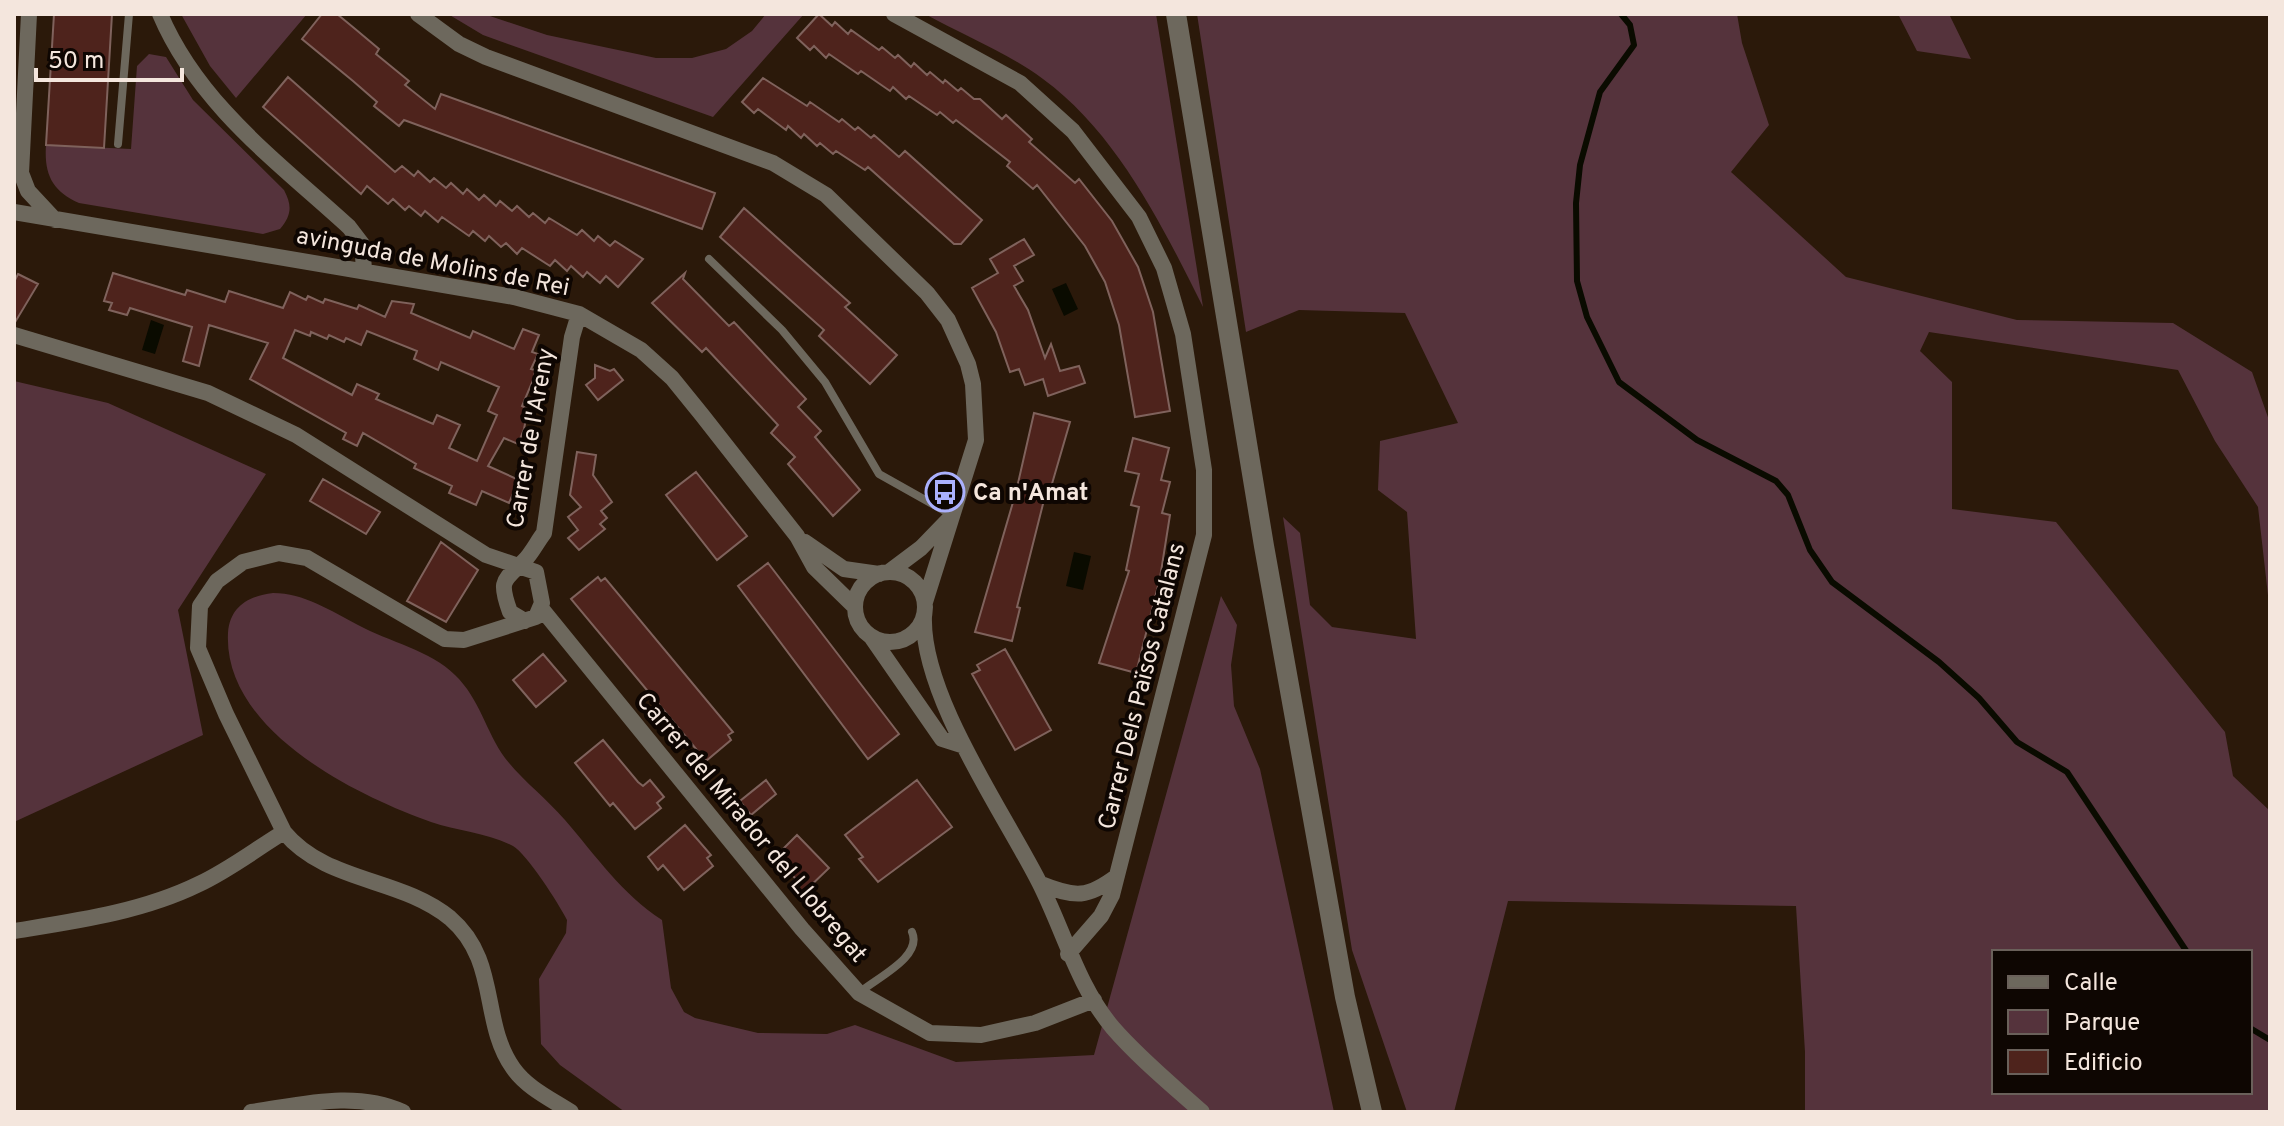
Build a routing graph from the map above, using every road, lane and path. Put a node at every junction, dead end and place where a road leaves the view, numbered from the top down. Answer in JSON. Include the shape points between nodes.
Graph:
{"nodes":[{"id":1,"x":29,"y":14,"type":"edge"},
{"id":2,"x":129,"y":14,"type":"edge"},
{"id":3,"x":160,"y":14,"type":"edge"},
{"id":4,"x":418,"y":14,"type":"edge"},
{"id":5,"x":894,"y":14,"type":"edge"},
{"id":6,"x":1176,"y":14,"type":"edge"},
{"id":7,"x":118,"y":144,"type":"dead end"},
{"id":8,"x":17,"y":168,"type":"edge"},
{"id":9,"x":14,"y":212,"type":"edge"},
{"id":10,"x":55,"y":220,"type":"junction"},
{"id":11,"x":709,"y":259,"type":"dead end"},
{"id":12,"x":364,"y":269,"type":"junction"},
{"id":13,"x":579,"y":314,"type":"junction"},
{"id":14,"x":14,"y":335,"type":"edge"},
{"id":15,"x":952,"y":515,"type":"junction"},
{"id":16,"x":797,"y":536,"type":"junction"},
{"id":17,"x":518,"y":565,"type":"junction"},
{"id":18,"x":884,"y":573,"type":"junction"},
{"id":19,"x":507,"y":602,"type":"junction"},
{"id":20,"x":854,"y":606,"type":"junction"},
{"id":21,"x":541,"y":608,"type":"junction"},
{"id":22,"x":924,"y":609,"type":"junction"},
{"id":23,"x":525,"y":621,"type":"junction"},
{"id":24,"x":481,"y":633,"type":"junction"},
{"id":25,"x":872,"y":638,"type":"junction"},
{"id":26,"x":964,"y":746,"type":"junction"},
{"id":27,"x":284,"y":832,"type":"junction"},
{"id":28,"x":1117,"y":876,"type":"junction"},
{"id":29,"x":1041,"y":884,"type":"junction"},
{"id":30,"x":14,"y":931,"type":"edge"},
{"id":31,"x":912,"y":932,"type":"dead end"},
{"id":32,"x":1068,"y":954,"type":"junction"},
{"id":33,"x":859,"y":993,"type":"junction"},
{"id":34,"x":1094,"y":1000,"type":"junction"},
{"id":35,"x":1374,"y":1106,"type":"edge"},
{"id":36,"x":251,"y":1112,"type":"edge"},
{"id":37,"x":403,"y":1112,"type":"edge"},
{"id":38,"x":571,"y":1112,"type":"edge"},
{"id":39,"x":1202,"y":1112,"type":"edge"}],
"edges":[{"from":1,"to":8,"type":"street"},
{"from":2,"to":7,"type":"lane"},
{"from":3,"to":12,"type":"street","via":[[192,75],[223,112],[349,227],[362,244]]},
{"from":4,"to":15,"type":"street","via":[[486,57],[773,163],[826,195],[853,220],[927,293],[948,320],[968,364],[976,440]]},
{"from":5,"to":28,"type":"street","name":"Carrer Dels Països Catalans","via":[[1020,83],[1054,110],[1139,217],[1174,298],[1204,470],[1204,535]]},
{"from":6,"to":35,"type":"street","via":[[1345,997]]},
{"from":8,"to":10,"type":"street","via":[[28,191]]},
{"from":9,"to":10,"type":"street","name":"avinguda de Molins de Rei"},
{"from":10,"to":12,"type":"street","name":"avinguda de Molins de Rei"},
{"from":11,"to":15,"type":"lane","via":[[782,330],[825,382],[879,474]]},
{"from":12,"to":13,"type":"street","name":"avinguda de Molins de Rei"},
{"from":13,"to":16,"type":"street","name":"avinguda de Molins de Rei","via":[[632,344],[672,378]]},
{"from":13,"to":17,"type":"street","name":"Carrer de l'Areny","via":[[544,533]]},
{"from":14,"to":17,"type":"street","via":[[208,393],[296,435],[486,555]]},
{"from":15,"to":18,"type":"street","via":[[921,548]]},
{"from":15,"to":22,"type":"street"},
{"from":16,"to":18,"type":"street","name":"avinguda de Molins de Rei","via":[[844,569]]},
{"from":16,"to":20,"type":"street","name":"avinguda de Molins de Rei","via":[[814,567]]},
{"from":17,"to":19,"type":"street","via":[[506,575]]},
{"from":17,"to":21,"type":"street","via":[[538,576]]},
{"from":18,"to":20,"type":"street","via":[[861,586]]},
{"from":18,"to":22,"type":"street","via":[[912,580]]},
{"from":19,"to":23,"type":"street","via":[[514,617]]},
{"from":19,"to":24,"type":"street"},
{"from":20,"to":25,"type":"street","via":[[862,630]]},
{"from":21,"to":23,"type":"street"},
{"from":21,"to":33,"type":"street","name":"Carrer del Mirador del Llobregat"},
{"from":22,"to":25,"type":"street","via":[[920,626],[903,640]]},
{"from":22,"to":26,"type":"street","via":[[927,646]]},
{"from":23,"to":24,"type":"street"},
{"from":24,"to":27,"type":"street","via":[[464,640],[445,639],[307,558],[279,553],[243,562],[217,581],[200,606],[198,648]]},
{"from":25,"to":26,"type":"street","via":[[942,739]]},
{"from":26,"to":29,"type":"street"},
{"from":27,"to":30,"type":"street","via":[[201,883],[165,898]]},
{"from":27,"to":38,"type":"street","via":[[318,863],[428,903],[450,919],[477,952],[500,1039],[514,1069]]},
{"from":28,"to":29,"type":"street","via":[[1084,894]]},
{"from":28,"to":32,"type":"street","name":"Carrer Dels Països Catalans","via":[[1101,916]]},
{"from":29,"to":32,"type":"street"},
{"from":31,"to":33,"type":"lane","via":[[912,952]]},
{"from":32,"to":34,"type":"street"},
{"from":33,"to":34,"type":"street","name":"Carrer del Mirador del Llobregat","via":[[930,1033],[981,1035],[1035,1023]]},
{"from":34,"to":39,"type":"street","via":[[1113,1028]]},
{"from":36,"to":37,"type":"street","via":[[346,1099],[387,1104]]}]}
